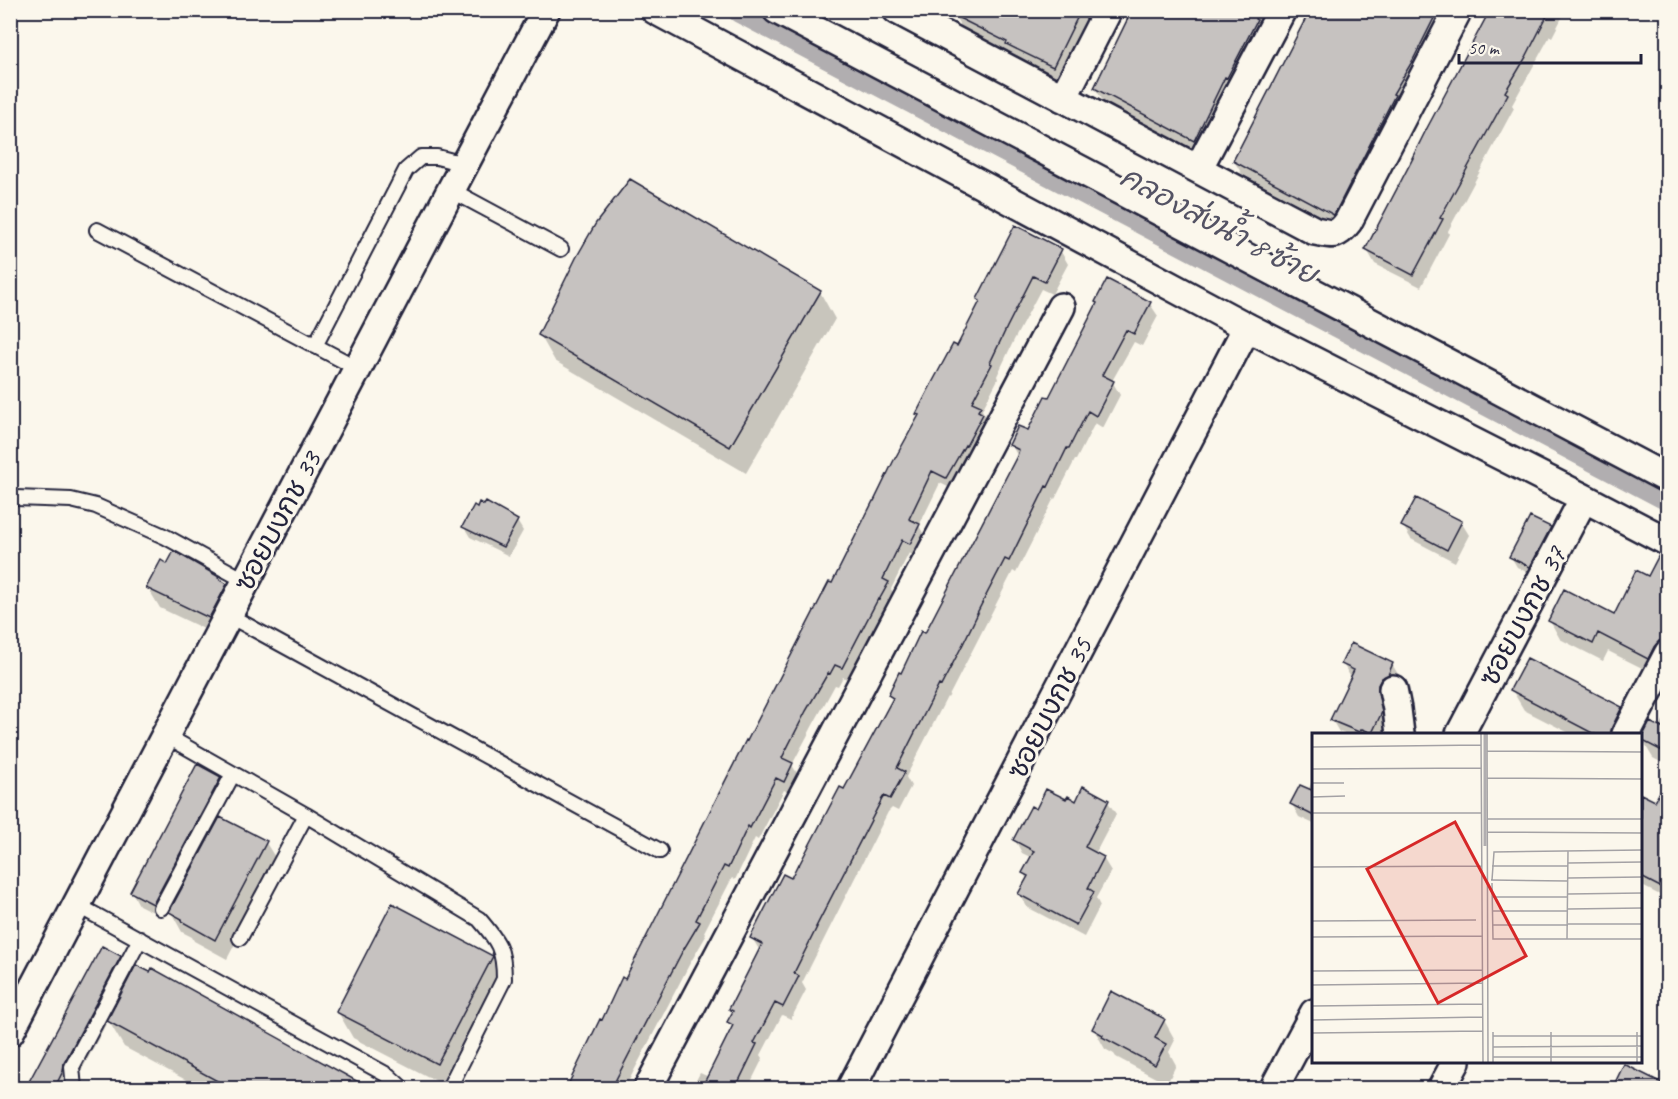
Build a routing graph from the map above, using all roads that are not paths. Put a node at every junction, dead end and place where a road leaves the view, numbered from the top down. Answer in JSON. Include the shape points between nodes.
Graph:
{"nodes":[{"id":1,"x":546,"y":10,"type":"edge"},
{"id":2,"x":655,"y":10,"type":"edge"},
{"id":3,"x":777,"y":10,"type":"edge"},
{"id":4,"x":897,"y":10,"type":"edge"},
{"id":5,"x":1108,"y":10,"type":"edge"},
{"id":6,"x":1282,"y":10,"type":"edge"},
{"id":7,"x":1458,"y":10,"type":"edge"},
{"id":8,"x":929,"y":18,"type":"edge"},
{"id":9,"x":1063,"y":98,"type":"junction"},
{"id":10,"x":464,"y":164,"type":"junction"},
{"id":11,"x":1198,"y":169,"type":"junction"},
{"id":12,"x":451,"y":190,"type":"junction"},
{"id":13,"x":97,"y":230,"type":"dead end"},
{"id":14,"x":561,"y":249,"type":"dead end"},
{"id":15,"x":1061,"y":307,"type":"dead end"},
{"id":16,"x":1247,"y":327,"type":"junction"},
{"id":17,"x":315,"y":346,"type":"junction"},
{"id":18,"x":357,"y":368,"type":"junction"},
{"id":19,"x":1668,"y":479,"type":"edge"},
{"id":20,"x":16,"y":498,"type":"dead end"},
{"id":21,"x":1584,"y":498,"type":"junction"},
{"id":22,"x":1668,"y":542,"type":"edge"},
{"id":23,"x":246,"y":581,"type":"junction"},
{"id":24,"x":228,"y":615,"type":"junction"},
{"id":25,"x":1668,"y":654,"type":"edge"},
{"id":26,"x":1393,"y":689,"type":"dead end"},
{"id":27,"x":1400,"y":733,"type":"edge"},
{"id":28,"x":1461,"y":733,"type":"edge"},
{"id":29,"x":1627,"y":733,"type":"edge"},
{"id":30,"x":165,"y":735,"type":"junction"},
{"id":31,"x":233,"y":774,"type":"junction"},
{"id":32,"x":306,"y":815,"type":"junction"},
{"id":33,"x":660,"y":851,"type":"dead end"},
{"id":34,"x":77,"y":905,"type":"junction"},
{"id":35,"x":161,"y":908,"type":"dead end"},
{"id":36,"x":240,"y":938,"type":"dead end"},
{"id":37,"x":140,"y":939,"type":"junction"},
{"id":38,"x":1312,"y":1017,"type":"edge"},
{"id":39,"x":10,"y":1032,"type":"edge"},
{"id":40,"x":1455,"y":1063,"type":"edge"},
{"id":41,"x":74,"y":1089,"type":"edge"},
{"id":42,"x":402,"y":1089,"type":"edge"},
{"id":43,"x":449,"y":1089,"type":"edge"},
{"id":44,"x":648,"y":1089,"type":"edge"},
{"id":45,"x":851,"y":1089,"type":"edge"},
{"id":46,"x":1274,"y":1089,"type":"edge"},
{"id":47,"x":1442,"y":1089,"type":"edge"}],
"edges":[{"from":1,"to":10,"type":"street","name":"ซอยบงกช 33"},
{"from":2,"to":16,"type":"street"},
{"from":3,"to":19,"type":"street"},
{"from":4,"to":8,"type":"street"},
{"from":5,"to":9,"type":"street"},
{"from":6,"to":11,"type":"street"},
{"from":7,"to":11,"type":"street","via":[[1340,232],[1333,235],[1315,231]]},
{"from":8,"to":9,"type":"street"},
{"from":9,"to":11,"type":"street"},
{"from":10,"to":12,"type":"street","name":"ซอยบงกช 33"},
{"from":10,"to":17,"type":"lane","via":[[422,157],[406,170]]},
{"from":12,"to":14,"type":"lane"},
{"from":12,"to":18,"type":"street","name":"ซอยบงกช 33"},
{"from":13,"to":17,"type":"lane"},
{"from":15,"to":44,"type":"street"},
{"from":16,"to":21,"type":"street"},
{"from":16,"to":45,"type":"street","name":"ซอยบงกช 35"},
{"from":17,"to":18,"type":"lane"},
{"from":18,"to":23,"type":"street","name":"ซอยบงกช 33"},
{"from":20,"to":23,"type":"lane","via":[[71,500],[96,506],[166,537]]},
{"from":21,"to":22,"type":"street"},
{"from":21,"to":28,"type":"street","name":"ซอยบงกช 37"},
{"from":23,"to":24,"type":"street","name":"ซอยบงกช 33"},
{"from":24,"to":30,"type":"street","name":"ซอยบงกช 33"},
{"from":24,"to":33,"type":"lane"},
{"from":25,"to":29,"type":"street"},
{"from":26,"to":27,"type":"street"},
{"from":30,"to":31,"type":"lane"},
{"from":30,"to":34,"type":"street","name":"ซอยบงกช 33"},
{"from":31,"to":32,"type":"lane"},
{"from":31,"to":35,"type":"lane"},
{"from":32,"to":36,"type":"lane"},
{"from":32,"to":43,"type":"lane","via":[[479,920],[496,938],[504,960],[504,979]]},
{"from":34,"to":37,"type":"lane"},
{"from":34,"to":39,"type":"street","name":"ซอยบงกช 33"},
{"from":37,"to":41,"type":"lane","via":[[72,1067]]},
{"from":37,"to":42,"type":"lane","via":[[389,1076]]},
{"from":38,"to":46,"type":"street"},
{"from":40,"to":47,"type":"street"}]}
